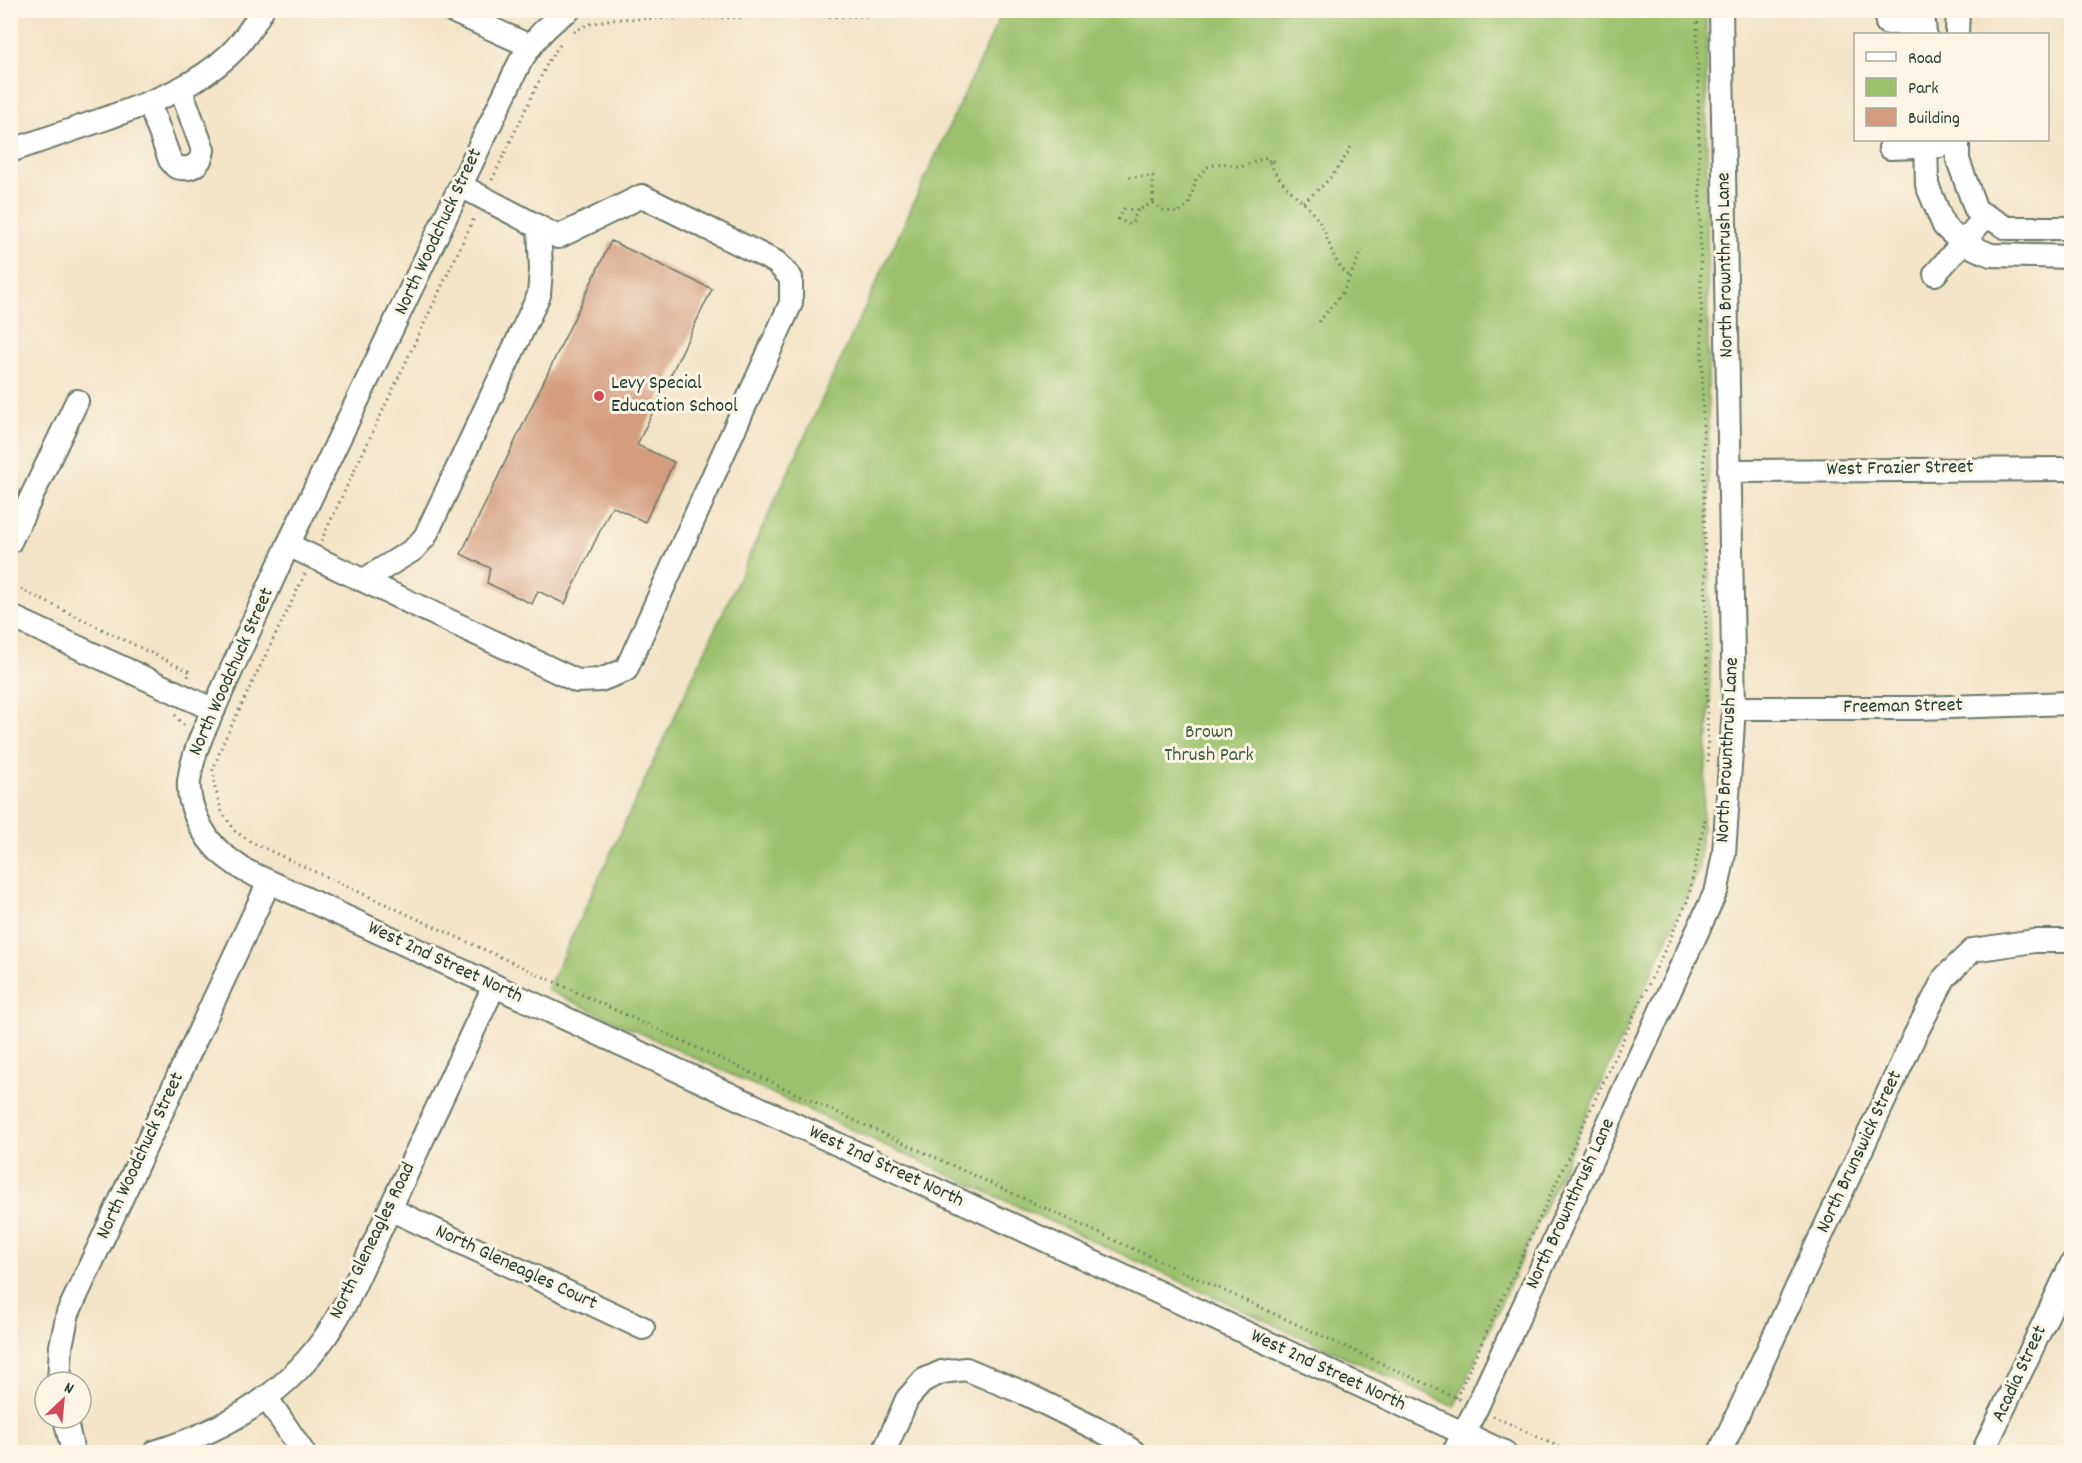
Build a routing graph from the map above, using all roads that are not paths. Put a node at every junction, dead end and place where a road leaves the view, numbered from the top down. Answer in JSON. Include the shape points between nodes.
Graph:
{"nodes":[{"id":1,"x":262,"y":10,"type":"edge"},
{"id":2,"x":450,"y":10,"type":"edge"},
{"id":3,"x":569,"y":10,"type":"edge"},
{"id":4,"x":1721,"y":10,"type":"edge"},
{"id":5,"x":1886,"y":10,"type":"edge"},
{"id":6,"x":1958,"y":10,"type":"edge"},
{"id":7,"x":1924,"y":33,"type":"edge"},
{"id":8,"x":1957,"y":33,"type":"edge"},
{"id":9,"x":530,"y":46,"type":"junction"},
{"id":10,"x":181,"y":90,"type":"junction"},
{"id":11,"x":149,"y":103,"type":"junction"},
{"id":12,"x":1958,"y":142,"type":"edge"},
{"id":13,"x":1926,"y":143,"type":"edge"},
{"id":14,"x":1890,"y":148,"type":"dead end"},
{"id":15,"x":10,"y":152,"type":"edge"},
{"id":16,"x":461,"y":186,"type":"junction"},
{"id":17,"x":1986,"y":216,"type":"junction"},
{"id":18,"x":538,"y":227,"type":"junction"},
{"id":19,"x":2072,"y":228,"type":"edge"},
{"id":20,"x":1962,"y":243,"type":"junction"},
{"id":21,"x":2072,"y":257,"type":"edge"},
{"id":22,"x":1935,"y":274,"type":"dead end"},
{"id":23,"x":77,"y":401,"type":"dead end"},
{"id":24,"x":2072,"y":468,"type":"edge"},
{"id":25,"x":1730,"y":471,"type":"junction"},
{"id":26,"x":10,"y":542,"type":"edge"},
{"id":27,"x":288,"y":545,"type":"junction"},
{"id":28,"x":364,"y":580,"type":"junction"},
{"id":29,"x":10,"y":616,"type":"edge"},
{"id":30,"x":2072,"y":703,"type":"edge"},
{"id":31,"x":1734,"y":708,"type":"junction"},
{"id":32,"x":214,"y":710,"type":"junction"},
{"id":33,"x":269,"y":882,"type":"junction"},
{"id":34,"x":2072,"y":941,"type":"edge"},
{"id":35,"x":494,"y":986,"type":"junction"},
{"id":36,"x":390,"y":1209,"type":"junction"},
{"id":37,"x":2072,"y":1263,"type":"edge"},
{"id":38,"x":643,"y":1328,"type":"dead end"},
{"id":39,"x":60,"y":1370,"type":"edge"},
{"id":40,"x":266,"y":1397,"type":"junction"},
{"id":41,"x":67,"y":1430,"type":"edge"},
{"id":42,"x":1459,"y":1443,"type":"edge"},
{"id":43,"x":72,"y":1452,"type":"edge"},
{"id":44,"x":155,"y":1452,"type":"edge"},
{"id":45,"x":303,"y":1452,"type":"edge"},
{"id":46,"x":884,"y":1452,"type":"edge"},
{"id":47,"x":1134,"y":1452,"type":"edge"},
{"id":48,"x":1504,"y":1452,"type":"edge"},
{"id":49,"x":1720,"y":1452,"type":"edge"},
{"id":50,"x":1983,"y":1452,"type":"edge"}],
"edges":[{"from":1,"to":10,"type":"street","via":[[230,55]]},
{"from":2,"to":9,"type":"street"},
{"from":3,"to":9,"type":"street","name":"North Woodchuck Street","via":[[536,36]]},
{"from":4,"to":25,"type":"street","name":"North Brownthrush Lane"},
{"from":5,"to":7,"type":"street","via":[[1887,22],[1924,23]]},
{"from":6,"to":8,"type":"street"},
{"from":9,"to":16,"type":"street","name":"North Woodchuck Street"},
{"from":10,"to":11,"type":"street"},
{"from":10,"to":11,"type":"street","via":[[203,150],[198,165],[176,167]]},
{"from":11,"to":15,"type":"street"},
{"from":12,"to":13,"type":"street"},
{"from":12,"to":17,"type":"street","via":[[1958,160],[1976,210]]},
{"from":13,"to":14,"type":"street"},
{"from":13,"to":20,"type":"street","via":[[1927,185],[1944,226]]},
{"from":16,"to":18,"type":"street"},
{"from":16,"to":27,"type":"street","name":"North Woodchuck Street"},
{"from":17,"to":19,"type":"street","via":[[2007,228]]},
{"from":17,"to":20,"type":"street"},
{"from":18,"to":28,"type":"street","via":[[539,295],[425,537],[413,550]]},
{"from":18,"to":28,"type":"street","via":[[558,237],[642,196],[776,262],[791,278],[792,303],[626,670],[600,680],[577,681]]},
{"from":20,"to":21,"type":"street","via":[[1991,255]]},
{"from":20,"to":22,"type":"street"},
{"from":23,"to":26,"type":"street"},
{"from":24,"to":25,"type":"street","name":"West Frazier Street"},
{"from":25,"to":31,"type":"street","name":"North Brownthrush Lane"},
{"from":27,"to":28,"type":"street"},
{"from":27,"to":32,"type":"street","name":"North Woodchuck Street"},
{"from":29,"to":32,"type":"street"},
{"from":30,"to":31,"type":"street","name":"Freeman Street"},
{"from":31,"to":42,"type":"street","name":"North Brownthrush Lane","via":[[1724,855],[1717,889]]},
{"from":32,"to":33,"type":"street","name":"North Woodchuck Street","via":[[192,764],[189,784],[193,808],[219,852]]},
{"from":33,"to":35,"type":"street","name":"West 2nd Street North"},
{"from":33,"to":39,"type":"street","name":"North Woodchuck Street","via":[[75,1296],[61,1346]]},
{"from":34,"to":49,"type":"street","name":"North Brunswick Street","via":[[2034,941],[1973,950],[1945,977]]},
{"from":35,"to":36,"type":"street","name":"North Gleneagles Road"},
{"from":35,"to":42,"type":"street","name":"West 2nd Street North"},
{"from":36,"to":38,"type":"street","name":"North Gleneagles Court"},
{"from":36,"to":40,"type":"street","name":"North Gleneagles Road","via":[[347,1301],[323,1341]]},
{"from":37,"to":50,"type":"street","name":"Acadia Street"},
{"from":40,"to":44,"type":"street","name":"North Gleneagles Road","via":[[219,1428]]},
{"from":40,"to":45,"type":"street"},
{"from":41,"to":43,"type":"street"},
{"from":42,"to":48,"type":"street","name":"West 2nd Street North"},
{"from":46,"to":47,"type":"street","via":[[907,1400],[924,1380],[942,1372],[966,1370],[1045,1403]]}]}
